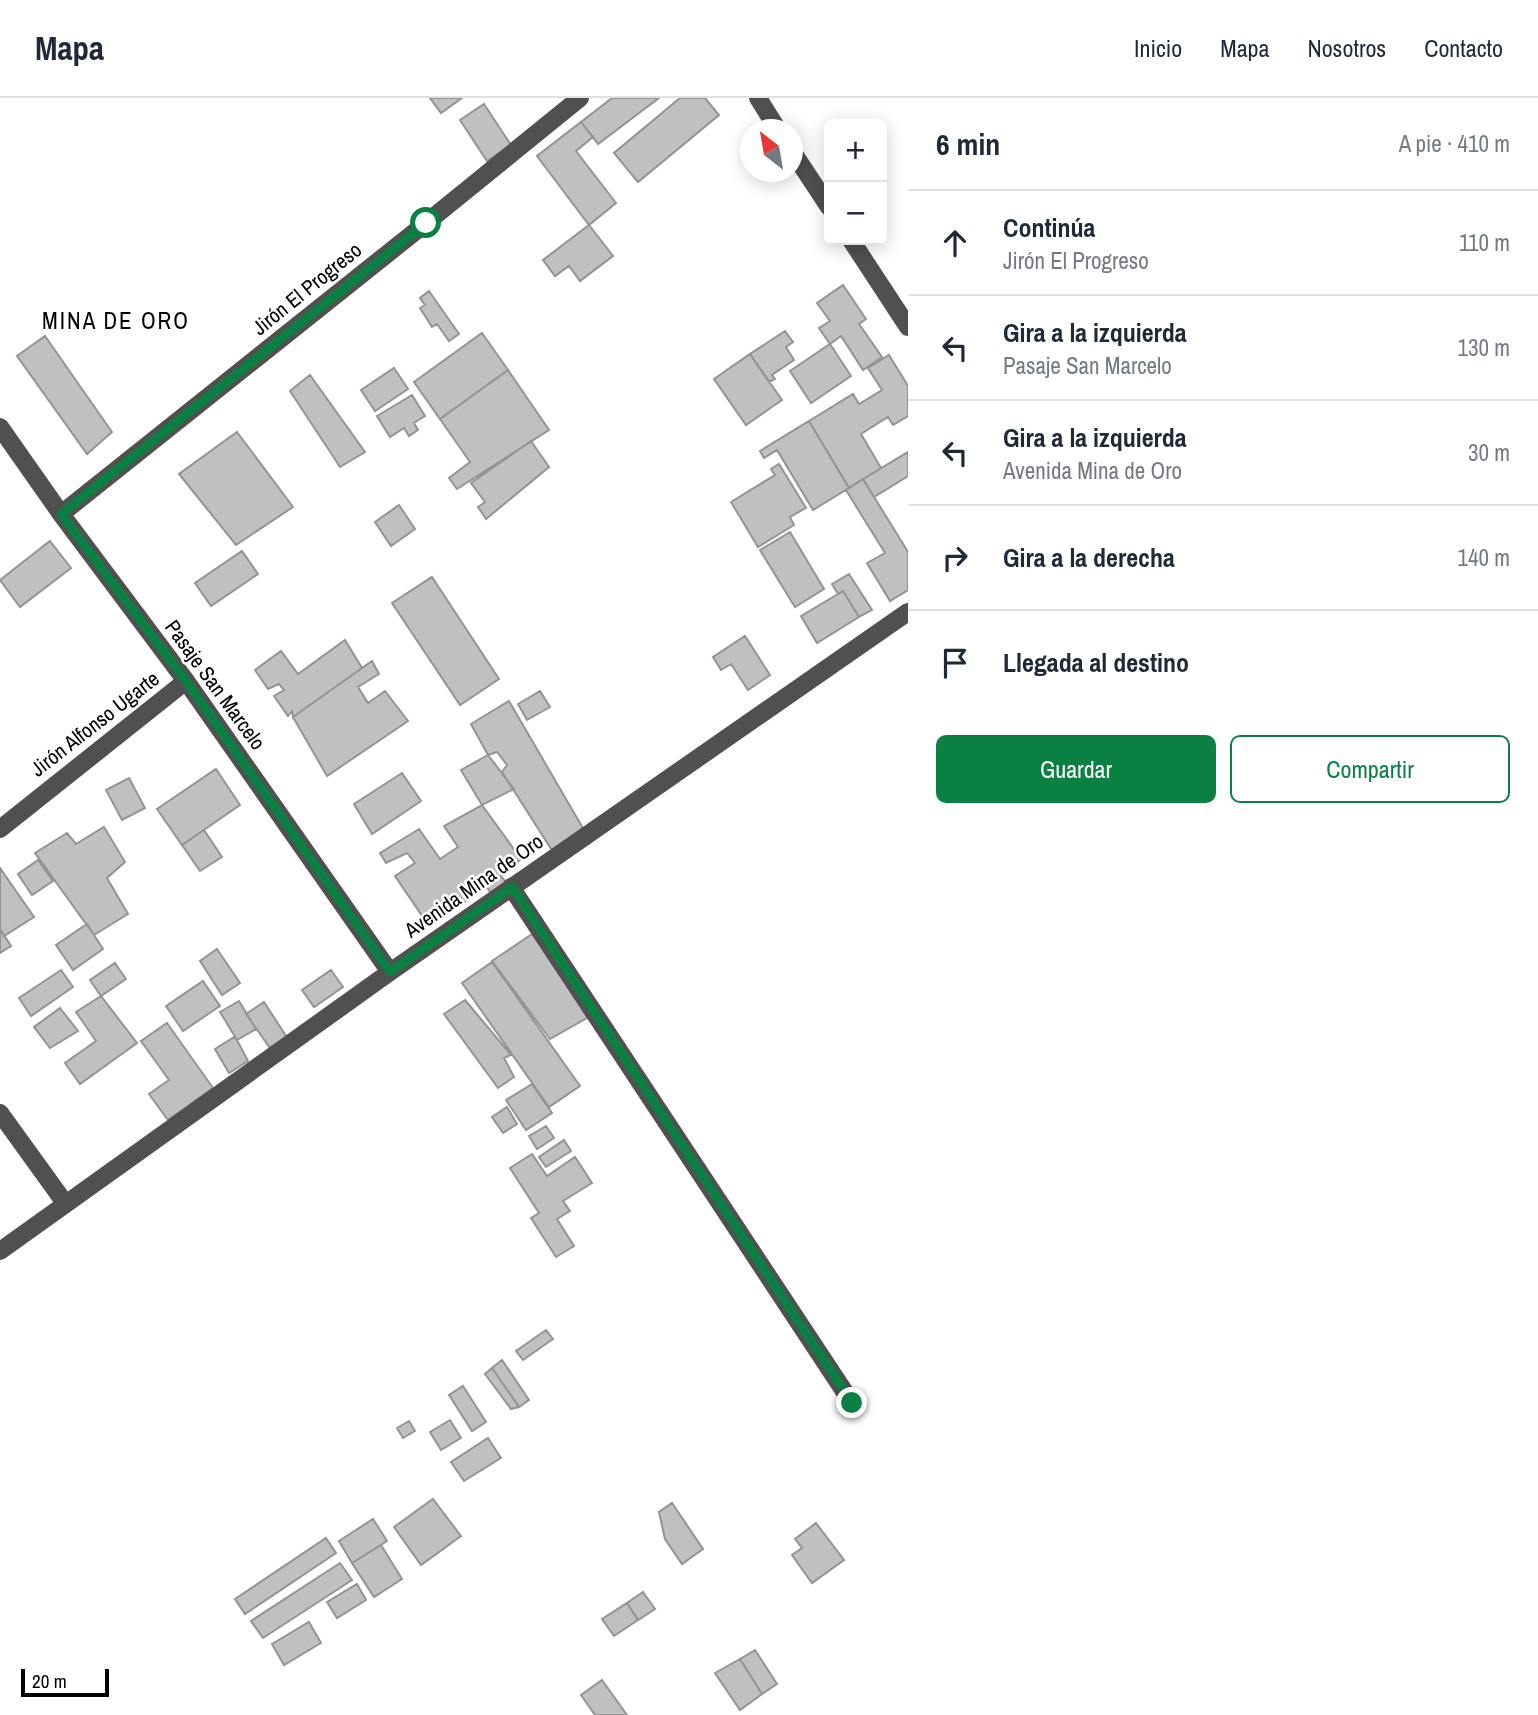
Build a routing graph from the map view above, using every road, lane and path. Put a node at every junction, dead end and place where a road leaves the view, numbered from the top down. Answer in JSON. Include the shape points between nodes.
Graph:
{"nodes":[{"id":1,"x":580,"y":98,"type":"edge"},
{"id":2,"x":758,"y":98,"type":"edge"},
{"id":3,"x":771,"y":119,"type":"edge"},
{"id":4,"x":803,"y":167,"type":"edge"},
{"id":5,"x":824,"y":199,"type":"edge"},
{"id":6,"x":854,"y":245,"type":"edge"},
{"id":7,"x":908,"y":327,"type":"edge"},
{"id":8,"x":0,"y":428,"type":"edge"},
{"id":9,"x":61,"y":514,"type":"junction"},
{"id":10,"x":908,"y":611,"type":"edge"},
{"id":11,"x":186,"y":681,"type":"junction"},
{"id":12,"x":0,"y":829,"type":"edge"},
{"id":13,"x":512,"y":887,"type":"junction"},
{"id":14,"x":390,"y":972,"type":"junction"},
{"id":15,"x":0,"y":1113,"type":"edge"},
{"id":16,"x":65,"y":1203,"type":"junction"},
{"id":17,"x":0,"y":1251,"type":"edge"},
{"id":18,"x":852,"y":1403,"type":"dead end"}],
"edges":[{"from":1,"to":9,"type":"street","name":"Jirón El Progreso"},
{"from":2,"to":3,"type":"street"},
{"from":4,"to":5,"type":"street"},
{"from":6,"to":7,"type":"street"},
{"from":8,"to":9,"type":"street","name":"Pasaje San Marcelo"},
{"from":9,"to":11,"type":"street","name":"Pasaje San Marcelo"},
{"from":10,"to":13,"type":"street","name":"Avenida Mina de Oro"},
{"from":11,"to":12,"type":"street","name":"Jirón Alfonso Ugarte"},
{"from":11,"to":14,"type":"street","name":"Pasaje San Marcelo"},
{"from":13,"to":14,"type":"street","name":"Avenida Mina de Oro"},
{"from":13,"to":18,"type":"street"},
{"from":14,"to":16,"type":"street","name":"Avenida Mina de Oro"},
{"from":15,"to":16,"type":"street"},
{"from":16,"to":17,"type":"street","name":"Avenida Mina de Oro"}]}
